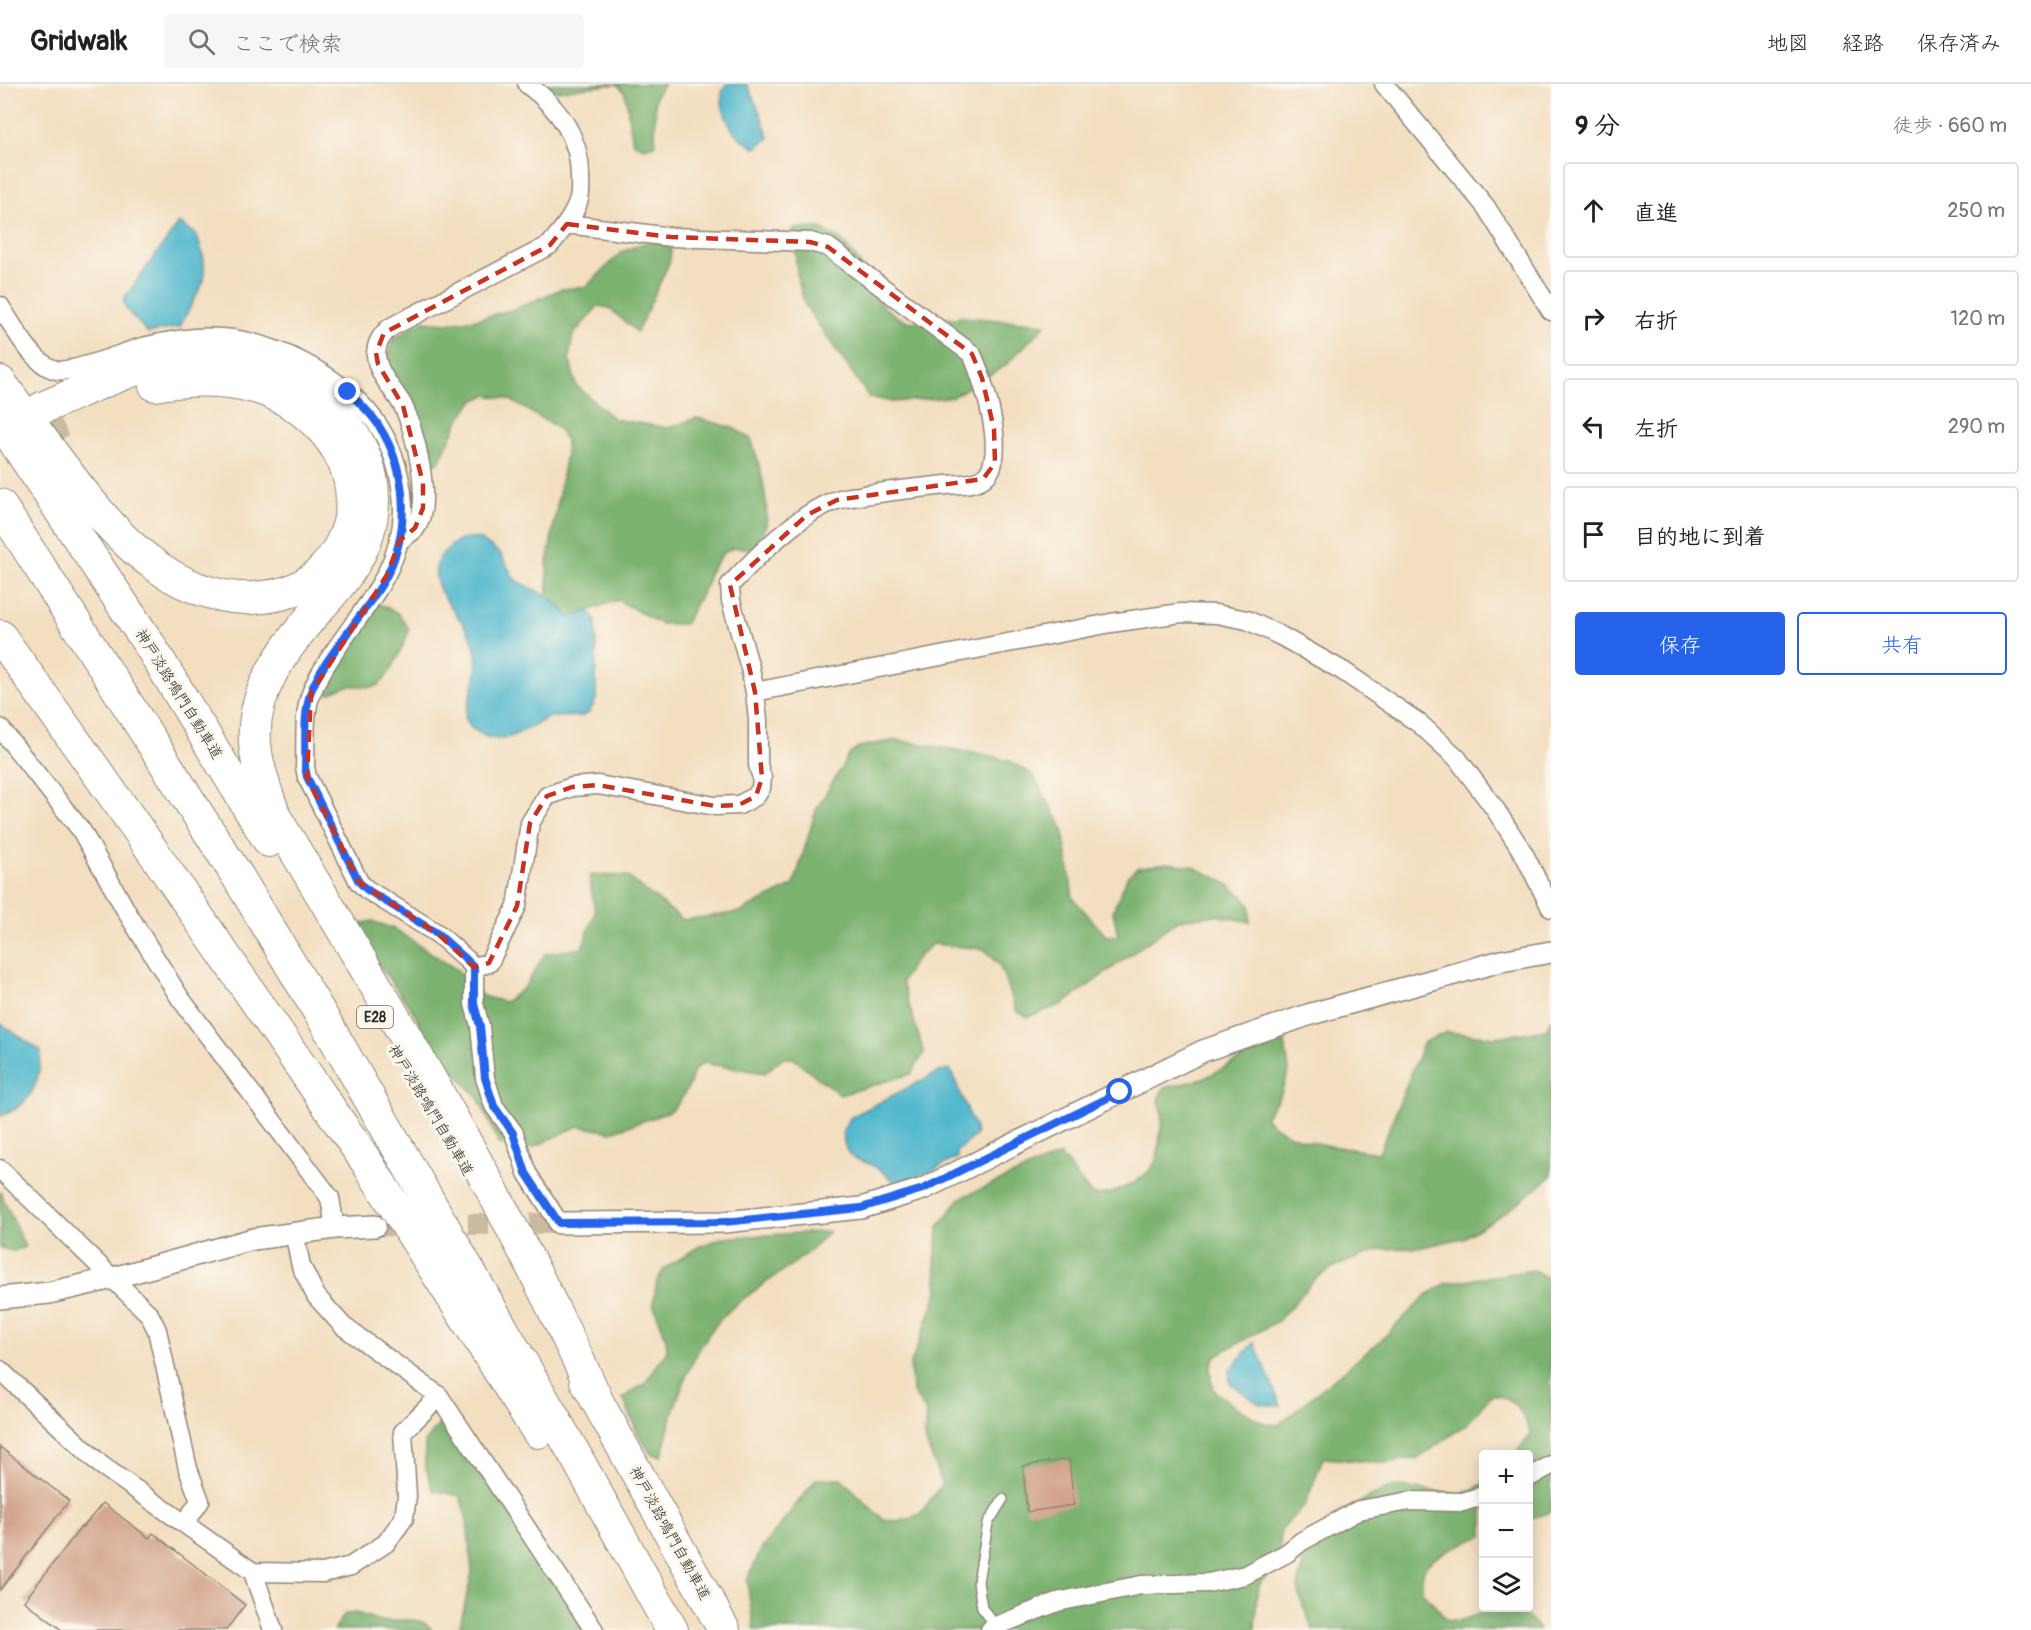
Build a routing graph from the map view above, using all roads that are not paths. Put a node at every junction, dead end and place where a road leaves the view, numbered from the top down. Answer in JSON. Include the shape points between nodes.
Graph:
{"nodes":[{"id":1,"x":527,"y":84,"type":"edge"},
{"id":2,"x":1384,"y":84,"type":"edge"},
{"id":3,"x":567,"y":224,"type":"junction"},
{"id":4,"x":0,"y":306,"type":"edge"},
{"id":5,"x":1551,"y":311,"type":"edge"},
{"id":6,"x":0,"y":382,"type":"edge"},
{"id":7,"x":0,"y":420,"type":"edge"},
{"id":8,"x":0,"y":505,"type":"edge"},
{"id":9,"x":400,"y":540,"type":"junction"},
{"id":10,"x":0,"y":636,"type":"edge"},
{"id":11,"x":755,"y":692,"type":"junction"},
{"id":12,"x":0,"y":728,"type":"edge"},
{"id":13,"x":1551,"y":908,"type":"edge"},
{"id":14,"x":1551,"y":952,"type":"edge"},
{"id":15,"x":474,"y":967,"type":"junction"},
{"id":16,"x":0,"y":1169,"type":"edge"},
{"id":17,"x":559,"y":1223,"type":"joint"},
{"id":18,"x":375,"y":1226,"type":"tunnel mouth"},
{"id":19,"x":335,"y":1228,"type":"junction"},
{"id":20,"x":294,"y":1232,"type":"junction"},
{"id":21,"x":114,"y":1278,"type":"junction"},
{"id":22,"x":0,"y":1298,"type":"edge"},
{"id":23,"x":0,"y":1370,"type":"edge"},
{"id":24,"x":439,"y":1396,"type":"junction"},
{"id":25,"x":596,"y":1398,"type":"junction"},
{"id":26,"x":1551,"y":1465,"type":"edge"},
{"id":27,"x":1533,"y":1475,"type":"edge"},
{"id":28,"x":1479,"y":1497,"type":"edge"},
{"id":29,"x":1003,"y":1499,"type":"dead end"},
{"id":30,"x":185,"y":1523,"type":"junction"},
{"id":31,"x":253,"y":1572,"type":"junction"},
{"id":32,"x":993,"y":1628,"type":"edge"},
{"id":33,"x":273,"y":1630,"type":"edge"},
{"id":34,"x":594,"y":1630,"type":"edge"},
{"id":35,"x":663,"y":1630,"type":"edge"},
{"id":36,"x":672,"y":1630,"type":"edge"},
{"id":37,"x":724,"y":1630,"type":"edge"}],
"edges":[{"from":1,"to":3,"type":"street","via":[[548,99],[570,130],[580,158],[579,200]]},
{"from":2,"to":5,"type":"street","via":[[1486,207]]},
{"from":3,"to":9,"type":"street","via":[[550,245],[384,333],[376,353],[378,364],[403,406],[423,483],[423,508],[415,528]]},
{"from":3,"to":11,"type":"street","via":[[670,237],[810,242],[828,247],[972,354],[982,378],[994,429],[994,463],[983,479],[837,500],[807,515],[730,585]]},
{"from":4,"to":9,"type":"street","via":[[37,359],[56,370],[146,346],[221,339],[288,355],[318,370],[366,409],[388,444],[402,484]]},
{"from":6,"to":25,"type":"highway","via":[[99,512],[148,561],[207,592],[236,598],[289,592],[313,579],[342,542],[349,523],[350,482],[319,425],[290,402],[260,388],[235,382],[184,380],[52,415],[147,366],[213,357],[283,375],[315,394],[357,438],[372,483],[368,533],[351,568],[285,651],[263,688],[255,725],[255,750],[262,780],[275,817],[432,1080],[560,1319]]},
{"from":7,"to":25,"type":"highway","name":"神戸淡路鳴門自動車道","number":"E28","via":[[149,644],[330,941]]},
{"from":8,"to":36,"type":"highway","via":[[238,877],[330,1030]]},
{"from":9,"to":15,"type":"street","via":[[387,575],[311,693],[305,767],[359,882],[438,934]]},
{"from":10,"to":35,"type":"highway","via":[[366,1161]]},
{"from":11,"to":13,"type":"street","via":[[1181,613],[1247,620],[1343,671],[1420,724],[1457,758],[1518,845]]},
{"from":11,"to":15,"type":"street","via":[[762,778],[756,796],[739,805],[715,806],[598,785],[572,787],[547,796],[530,823],[517,906],[489,963]]},
{"from":12,"to":19,"type":"street","via":[[81,830],[180,998],[330,1198]]},
{"from":14,"to":17,"type":"street","via":[[1501,961],[1311,1014],[1203,1051],[931,1185],[894,1199],[861,1208],[724,1222]]},
{"from":15,"to":17,"type":"street","via":[[474,1004],[485,1078],[494,1106],[513,1133],[526,1173]]},
{"from":16,"to":21,"type":"street"},
{"from":18,"to":19,"type":"street"},
{"from":19,"to":20,"type":"street"},
{"from":20,"to":21,"type":"street","via":[[253,1239]]},
{"from":20,"to":24,"type":"street","via":[[305,1278],[324,1307],[356,1336]]},
{"from":21,"to":22,"type":"street","via":[[49,1293]]},
{"from":21,"to":30,"type":"street","via":[[149,1314],[157,1330],[188,1469],[200,1501]]},
{"from":23,"to":30,"type":"street","via":[[101,1465]]},
{"from":24,"to":31,"type":"street","via":[[404,1432],[404,1518],[386,1543],[351,1566],[323,1573]]},
{"from":24,"to":34,"type":"street"},
{"from":25,"to":37,"type":"highway","name":"神戸淡路鳴門自動車道","number":"E28"},
{"from":26,"to":27,"type":"street"},
{"from":28,"to":32,"type":"street","via":[[1463,1502],[1410,1501],[1359,1510],[1245,1575],[1208,1583],[1141,1585],[1057,1602]]},
{"from":29,"to":32,"type":"lane","via":[[988,1523],[978,1582],[982,1608]]},
{"from":30,"to":31,"type":"street"},
{"from":31,"to":33,"type":"street"}]}
